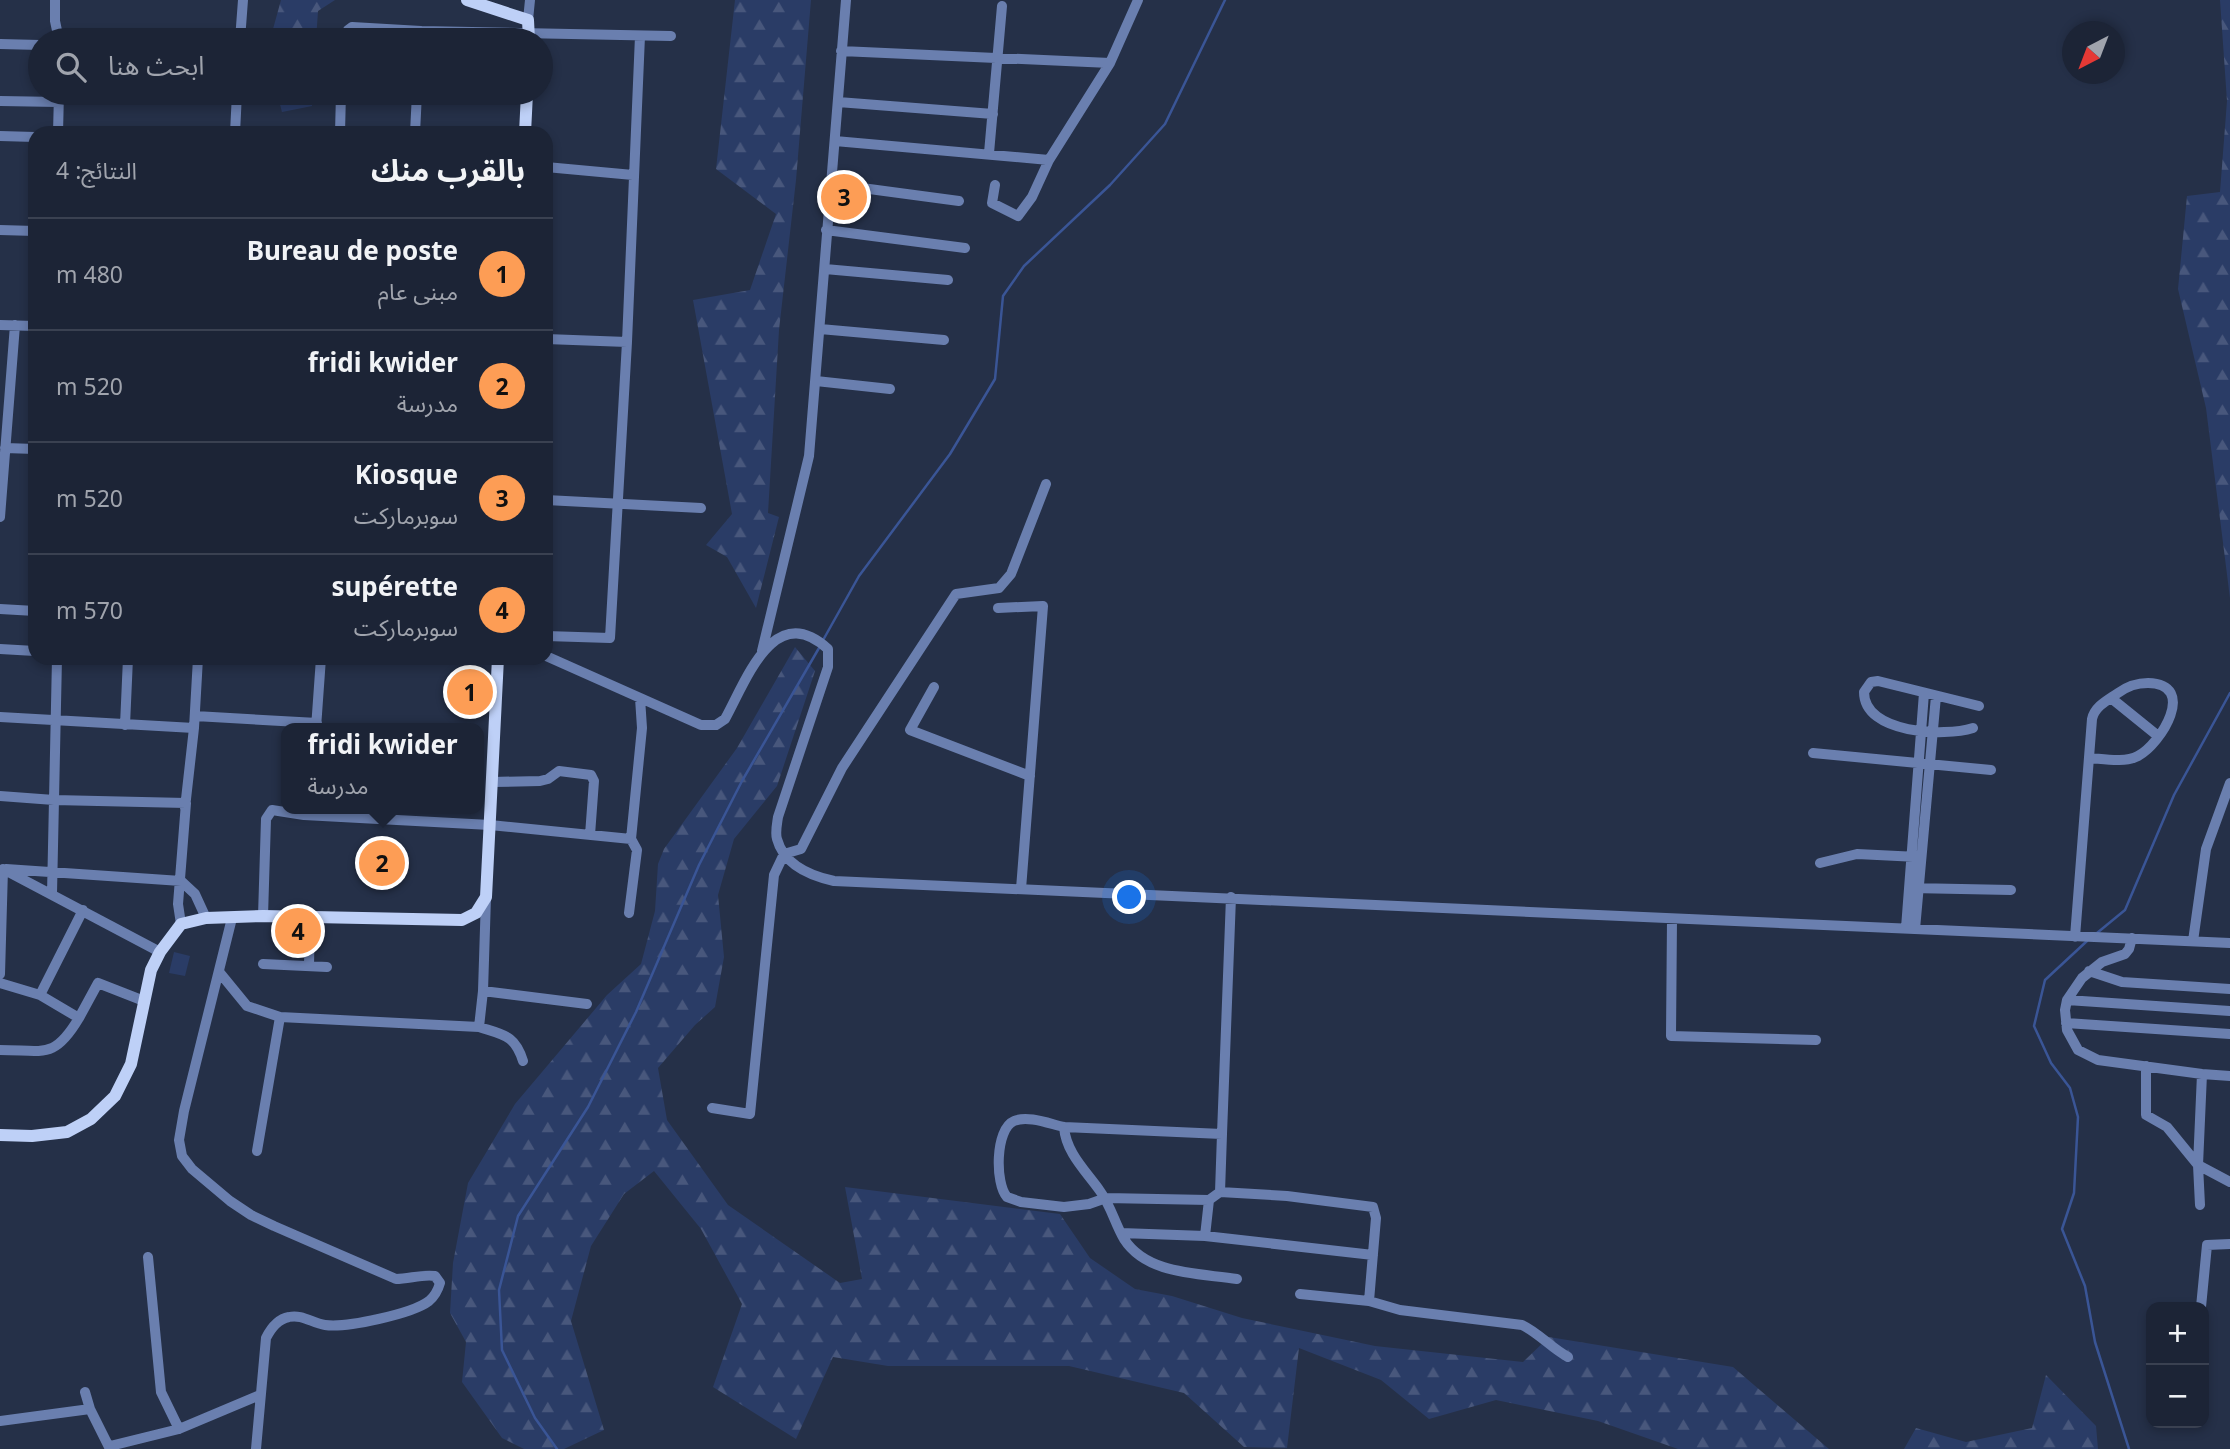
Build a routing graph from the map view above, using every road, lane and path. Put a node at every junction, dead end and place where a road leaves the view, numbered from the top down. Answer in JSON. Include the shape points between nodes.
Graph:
{"nodes":[{"id":1,"x":55,"y":0,"type":"edge"},
{"id":2,"x":243,"y":0,"type":"edge"},
{"id":3,"x":467,"y":0,"type":"edge"},
{"id":4,"x":530,"y":0,"type":"edge"},
{"id":5,"x":846,"y":0,"type":"edge"},
{"id":6,"x":1138,"y":0,"type":"edge"},
{"id":7,"x":1002,"y":6,"type":"dead end"},
{"id":8,"x":56,"y":28,"type":"edge"},
{"id":9,"x":241,"y":28,"type":"edge"},
{"id":10,"x":523,"y":28,"type":"edge"},
{"id":11,"x":529,"y":28,"type":"edge"},
{"id":12,"x":553,"y":32,"type":"edge"},
{"id":13,"x":640,"y":36,"type":"junction"},
{"id":14,"x":671,"y":36,"type":"dead end"},
{"id":15,"x":0,"y":44,"type":"edge"},
{"id":16,"x":28,"y":45,"type":"edge"},
{"id":17,"x":841,"y":51,"type":"junction"},
{"id":18,"x":997,"y":58,"type":"junction"},
{"id":19,"x":1110,"y":63,"type":"junction"},
{"id":20,"x":28,"y":99,"type":"edge"},
{"id":21,"x":0,"y":101,"type":"edge"},
{"id":22,"x":838,"y":102,"type":"junction"},
{"id":23,"x":59,"y":105,"type":"edge"},
{"id":24,"x":236,"y":105,"type":"edge"},
{"id":25,"x":341,"y":105,"type":"edge"},
{"id":26,"x":416,"y":105,"type":"edge"},
{"id":27,"x":526,"y":105,"type":"edge"},
{"id":28,"x":993,"y":114,"type":"junction"},
{"id":29,"x":58,"y":126,"type":"edge"},
{"id":30,"x":235,"y":126,"type":"edge"},
{"id":31,"x":340,"y":126,"type":"edge"},
{"id":32,"x":415,"y":126,"type":"edge"},
{"id":33,"x":525,"y":126,"type":"edge"},
{"id":34,"x":0,"y":136,"type":"edge"},
{"id":35,"x":28,"y":137,"type":"edge"},
{"id":36,"x":835,"y":141,"type":"junction"},
{"id":37,"x":989,"y":153,"type":"junction"},
{"id":38,"x":1049,"y":160,"type":"junction"},
{"id":39,"x":553,"y":168,"type":"edge"},
{"id":40,"x":633,"y":174,"type":"junction"},
{"id":41,"x":832,"y":184,"type":"junction"},
{"id":42,"x":995,"y":185,"type":"dead end"},
{"id":43,"x":959,"y":201,"type":"dead end"},
{"id":44,"x":0,"y":230,"type":"edge"},
{"id":45,"x":826,"y":230,"type":"junction"},
{"id":46,"x":28,"y":232,"type":"edge"},
{"id":47,"x":965,"y":248,"type":"dead end"},
{"id":48,"x":825,"y":269,"type":"junction"},
{"id":49,"x":948,"y":280,"type":"dead end"},
{"id":50,"x":0,"y":325,"type":"edge"},
{"id":51,"x":15,"y":326,"type":"junction"},
{"id":52,"x":28,"y":326,"type":"edge"},
{"id":53,"x":820,"y":329,"type":"junction"},
{"id":54,"x":553,"y":339,"type":"edge"},
{"id":55,"x":944,"y":340,"type":"dead end"},
{"id":56,"x":628,"y":342,"type":"junction"},
{"id":57,"x":816,"y":381,"type":"junction"},
{"id":58,"x":890,"y":389,"type":"dead end"},
{"id":59,"x":5,"y":448,"type":"junction"},
{"id":60,"x":28,"y":449,"type":"edge"},
{"id":61,"x":1046,"y":484,"type":"dead end"},
{"id":62,"x":553,"y":500,"type":"edge"},
{"id":63,"x":617,"y":504,"type":"junction"},
{"id":64,"x":701,"y":508,"type":"dead end"},
{"id":65,"x":0,"y":517,"type":"edge"},
{"id":66,"x":998,"y":608,"type":"dead end"},
{"id":67,"x":0,"y":609,"type":"edge"},
{"id":68,"x":28,"y":611,"type":"edge"},
{"id":69,"x":553,"y":636,"type":"edge"},
{"id":70,"x":0,"y":649,"type":"edge"},
{"id":71,"x":28,"y":651,"type":"edge"},
{"id":72,"x":761,"y":654,"type":"junction"},
{"id":73,"x":553,"y":659,"type":"edge"},
{"id":74,"x":57,"y":665,"type":"edge"},
{"id":75,"x":128,"y":665,"type":"edge"},
{"id":76,"x":198,"y":665,"type":"edge"},
{"id":77,"x":320,"y":665,"type":"edge"},
{"id":78,"x":498,"y":665,"type":"edge"},
{"id":79,"x":934,"y":687,"type":"dead end"},
{"id":80,"x":1924,"y":693,"type":"junction"},
{"id":81,"x":1936,"y":696,"type":"junction"},
{"id":82,"x":640,"y":698,"type":"junction"},
{"id":83,"x":2111,"y":698,"type":"junction"},
{"id":84,"x":1979,"y":706,"type":"dead end"},
{"id":85,"x":195,"y":716,"type":"junction"},
{"id":86,"x":0,"y":717,"type":"edge"},
{"id":87,"x":56,"y":721,"type":"junction"},
{"id":88,"x":289,"y":723,"type":"edge"},
{"id":89,"x":316,"y":723,"type":"edge"},
{"id":90,"x":125,"y":724,"type":"junction"},
{"id":91,"x":1973,"y":727,"type":"dead end"},
{"id":92,"x":194,"y":728,"type":"junction"},
{"id":93,"x":1927,"y":732,"type":"junction"},
{"id":94,"x":2158,"y":736,"type":"junction"},
{"id":95,"x":1813,"y":753,"type":"dead end"},
{"id":96,"x":2090,"y":758,"type":"junction"},
{"id":97,"x":1924,"y":764,"type":"junction"},
{"id":98,"x":1991,"y":770,"type":"dead end"},
{"id":99,"x":1030,"y":776,"type":"junction"},
{"id":100,"x":492,"y":782,"type":"junction"},
{"id":101,"x":2230,"y":783,"type":"edge"},
{"id":102,"x":0,"y":796,"type":"edge"},
{"id":103,"x":54,"y":800,"type":"junction"},
{"id":104,"x":185,"y":811,"type":"junction"},
{"id":105,"x":281,"y":811,"type":"edge"},
{"id":106,"x":333,"y":814,"type":"edge"},
{"id":107,"x":490,"y":825,"type":"junction"},
{"id":108,"x":590,"y":835,"type":"junction"},
{"id":109,"x":631,"y":839,"type":"junction"},
{"id":110,"x":784,"y":854,"type":"junction"},
{"id":111,"x":1916,"y":857,"type":"junction"},
{"id":112,"x":1820,"y":863,"type":"dead end"},
{"id":113,"x":2,"y":869,"type":"edge"},
{"id":114,"x":52,"y":872,"type":"junction"},
{"id":115,"x":181,"y":881,"type":"junction"},
{"id":116,"x":1914,"y":888,"type":"junction"},
{"id":117,"x":1021,"y":889,"type":"junction"},
{"id":118,"x":2011,"y":890,"type":"dead end"},
{"id":119,"x":52,"y":894,"type":"junction"},
{"id":120,"x":486,"y":897,"type":"junction"},
{"id":121,"x":1231,"y":897,"type":"junction"},
{"id":122,"x":83,"y":911,"type":"junction"},
{"id":123,"x":629,"y":912,"type":"dead end"},
{"id":124,"x":263,"y":916,"type":"junction"},
{"id":125,"x":310,"y":917,"type":"junction"},
{"id":126,"x":206,"y":918,"type":"junction"},
{"id":127,"x":232,"y":918,"type":"junction"},
{"id":128,"x":1672,"y":919,"type":"junction"},
{"id":129,"x":181,"y":924,"type":"junction"},
{"id":130,"x":1911,"y":928,"type":"junction"},
{"id":131,"x":2081,"y":938,"type":"junction"},
{"id":132,"x":2132,"y":938,"type":"junction"},
{"id":133,"x":2193,"y":941,"type":"junction"},
{"id":134,"x":2230,"y":943,"type":"edge"},
{"id":135,"x":160,"y":951,"type":"junction"},
{"id":136,"x":263,"y":964,"type":"dead end"},
{"id":137,"x":309,"y":966,"type":"junction"},
{"id":138,"x":327,"y":967,"type":"dead end"},
{"id":139,"x":2089,"y":971,"type":"junction"},
{"id":140,"x":220,"y":973,"type":"junction"},
{"id":141,"x":0,"y":974,"type":"edge"},
{"id":142,"x":0,"y":984,"type":"edge"},
{"id":143,"x":2230,"y":989,"type":"edge"},
{"id":144,"x":483,"y":991,"type":"junction"},
{"id":145,"x":40,"y":995,"type":"junction"},
{"id":146,"x":2067,"y":1000,"type":"junction"},
{"id":147,"x":144,"y":1001,"type":"junction"},
{"id":148,"x":587,"y":1004,"type":"dead end"},
{"id":149,"x":2230,"y":1011,"type":"edge"},
{"id":150,"x":280,"y":1017,"type":"junction"},
{"id":151,"x":79,"y":1018,"type":"junction"},
{"id":152,"x":2066,"y":1023,"type":"junction"},
{"id":153,"x":480,"y":1027,"type":"junction"},
{"id":154,"x":2230,"y":1034,"type":"edge"},
{"id":155,"x":1816,"y":1040,"type":"dead end"},
{"id":156,"x":0,"y":1051,"type":"edge"},
{"id":157,"x":523,"y":1061,"type":"dead end"},
{"id":158,"x":2146,"y":1066,"type":"junction"},
{"id":159,"x":2202,"y":1074,"type":"junction"},
{"id":160,"x":2230,"y":1076,"type":"edge"},
{"id":161,"x":712,"y":1108,"type":"dead end"},
{"id":162,"x":1064,"y":1127,"type":"junction"},
{"id":163,"x":1222,"y":1134,"type":"junction"},
{"id":164,"x":0,"y":1135,"type":"edge"},
{"id":165,"x":257,"y":1151,"type":"dead end"},
{"id":166,"x":2198,"y":1165,"type":"junction"},
{"id":167,"x":2230,"y":1182,"type":"edge"},
{"id":168,"x":1220,"y":1192,"type":"junction"},
{"id":169,"x":1106,"y":1198,"type":"junction"},
{"id":170,"x":1209,"y":1200,"type":"junction"},
{"id":171,"x":2200,"y":1205,"type":"dead end"},
{"id":172,"x":1121,"y":1233,"type":"junction"},
{"id":173,"x":1205,"y":1236,"type":"junction"},
{"id":174,"x":2230,"y":1244,"type":"edge"},
{"id":175,"x":1373,"y":1255,"type":"junction"},
{"id":176,"x":148,"y":1257,"type":"dead end"},
{"id":177,"x":1237,"y":1279,"type":"dead end"},
{"id":178,"x":1300,"y":1294,"type":"dead end"},
{"id":179,"x":1369,"y":1301,"type":"junction"},
{"id":180,"x":2201,"y":1302,"type":"edge"},
{"id":181,"x":1568,"y":1357,"type":"dead end"},
{"id":182,"x":85,"y":1392,"type":"dead end"},
{"id":183,"x":260,"y":1395,"type":"junction"},
{"id":184,"x":90,"y":1409,"type":"junction"},
{"id":185,"x":0,"y":1422,"type":"edge"},
{"id":186,"x":178,"y":1429,"type":"junction"},
{"id":187,"x":110,"y":1447,"type":"edge"},
{"id":188,"x":256,"y":1449,"type":"edge"}],
"edges":[{"from":1,"to":8,"type":"street"},
{"from":2,"to":9,"type":"street"},
{"from":3,"to":10,"type":"main road"},
{"from":4,"to":11,"type":"street"},
{"from":5,"to":17,"type":"street"},
{"from":6,"to":19,"type":"street"},
{"from":7,"to":18,"type":"street"},
{"from":12,"to":13,"type":"street"},
{"from":13,"to":14,"type":"street"},
{"from":13,"to":40,"type":"street"},
{"from":15,"to":16,"type":"street"},
{"from":17,"to":18,"type":"street"},
{"from":17,"to":22,"type":"street"},
{"from":18,"to":19,"type":"street"},
{"from":18,"to":28,"type":"street"},
{"from":19,"to":38,"type":"street"},
{"from":20,"to":21,"type":"street"},
{"from":22,"to":28,"type":"street"},
{"from":22,"to":36,"type":"street"},
{"from":23,"to":29,"type":"street"},
{"from":24,"to":30,"type":"street"},
{"from":25,"to":31,"type":"street"},
{"from":26,"to":32,"type":"street"},
{"from":27,"to":33,"type":"main road"},
{"from":28,"to":37,"type":"street"},
{"from":34,"to":35,"type":"street"},
{"from":36,"to":37,"type":"street"},
{"from":36,"to":41,"type":"street"},
{"from":37,"to":38,"type":"street"},
{"from":38,"to":42,"type":"street","via":[[1018,216],[992,203]]},
{"from":39,"to":40,"type":"street"},
{"from":40,"to":56,"type":"street"},
{"from":41,"to":43,"type":"street"},
{"from":41,"to":45,"type":"street"},
{"from":44,"to":46,"type":"street"},
{"from":45,"to":47,"type":"street"},
{"from":45,"to":48,"type":"street"},
{"from":48,"to":49,"type":"street"},
{"from":48,"to":53,"type":"street"},
{"from":50,"to":51,"type":"street"},
{"from":51,"to":52,"type":"street"},
{"from":51,"to":59,"type":"street"},
{"from":53,"to":55,"type":"street"},
{"from":53,"to":57,"type":"street"},
{"from":54,"to":56,"type":"street"},
{"from":56,"to":63,"type":"street"},
{"from":57,"to":58,"type":"street"},
{"from":57,"to":72,"type":"street","via":[[809,456]]},
{"from":59,"to":60,"type":"street"},
{"from":59,"to":65,"type":"street"},
{"from":61,"to":110,"type":"street","via":[[1011,574],[999,588],[957,594],[842,768],[801,849]]},
{"from":62,"to":63,"type":"street"},
{"from":63,"to":64,"type":"street"},
{"from":63,"to":69,"type":"street","via":[[610,638]]},
{"from":66,"to":99,"type":"street","via":[[1043,606]]},
{"from":67,"to":68,"type":"street"},
{"from":70,"to":71,"type":"street"},
{"from":72,"to":82,"type":"street","via":[[725,719],[716,725],[701,725]]},
{"from":72,"to":110,"type":"street","via":[[779,636],[796,631],[814,636],[828,649],[828,667],[778,817],[776,837]]},
{"from":73,"to":82,"type":"street"},
{"from":74,"to":87,"type":"street"},
{"from":75,"to":90,"type":"street"},
{"from":76,"to":85,"type":"street"},
{"from":77,"to":89,"type":"street"},
{"from":78,"to":100,"type":"main road"},
{"from":79,"to":99,"type":"street","via":[[910,730]]},
{"from":80,"to":81,"type":"street"},
{"from":80,"to":93,"type":"street"},
{"from":80,"to":93,"type":"street","via":[[1878,681],[1867,686],[1863,696],[1882,721]]},
{"from":81,"to":84,"type":"street"},
{"from":81,"to":93,"type":"street"},
{"from":82,"to":109,"type":"street","via":[[642,728]]},
{"from":83,"to":94,"type":"street"},
{"from":83,"to":94,"type":"street","via":[[2137,683],[2158,683],[2169,689],[2174,704]]},
{"from":83,"to":96,"type":"street","via":[[2093,714]]},
{"from":85,"to":88,"type":"street"},
{"from":85,"to":92,"type":"street"},
{"from":86,"to":87,"type":"street"},
{"from":87,"to":90,"type":"street"},
{"from":87,"to":103,"type":"street"},
{"from":90,"to":92,"type":"street"},
{"from":91,"to":93,"type":"street"},
{"from":92,"to":104,"type":"street"},
{"from":93,"to":97,"type":"street"},
{"from":94,"to":96,"type":"street","via":[[2133,758]]},
{"from":95,"to":97,"type":"street"},
{"from":96,"to":131,"type":"street"},
{"from":97,"to":98,"type":"street"},
{"from":97,"to":111,"type":"street"},
{"from":99,"to":117,"type":"street"},
{"from":100,"to":107,"type":"main road"},
{"from":100,"to":108,"type":"street","via":[[540,781],[559,771],[592,775]]},
{"from":101,"to":133,"type":"street","via":[[2206,849]]},
{"from":102,"to":103,"type":"street"},
{"from":103,"to":104,"type":"street","via":[[186,803]]},
{"from":103,"to":114,"type":"street"},
{"from":104,"to":115,"type":"street"},
{"from":105,"to":124,"type":"street","via":[[272,810],[266,819]]},
{"from":106,"to":107,"type":"street"},
{"from":107,"to":108,"type":"street"},
{"from":107,"to":120,"type":"main road"},
{"from":108,"to":109,"type":"street"},
{"from":109,"to":123,"type":"street","via":[[637,850]]},
{"from":110,"to":117,"type":"street","via":[[812,876],[834,881]]},
{"from":110,"to":161,"type":"street","via":[[774,875],[750,1114]]},
{"from":111,"to":112,"type":"street","via":[[1857,854]]},
{"from":111,"to":116,"type":"street"},
{"from":113,"to":114,"type":"street"},
{"from":113,"to":119,"type":"street"},
{"from":113,"to":141,"type":"street"},
{"from":114,"to":115,"type":"street"},
{"from":114,"to":119,"type":"street"},
{"from":115,"to":126,"type":"street","via":[[195,894]]},
{"from":115,"to":129,"type":"street"},
{"from":116,"to":118,"type":"street"},
{"from":116,"to":130,"type":"street"},
{"from":117,"to":121,"type":"street"},
{"from":119,"to":122,"type":"street"},
{"from":120,"to":125,"type":"main road","via":[[476,913],[462,920]]},
{"from":120,"to":144,"type":"street"},
{"from":121,"to":128,"type":"street"},
{"from":121,"to":163,"type":"street"},
{"from":122,"to":135,"type":"street"},
{"from":122,"to":145,"type":"street"},
{"from":124,"to":125,"type":"main road"},
{"from":124,"to":127,"type":"main road"},
{"from":125,"to":137,"type":"street"},
{"from":126,"to":127,"type":"main road"},
{"from":126,"to":129,"type":"main road"},
{"from":127,"to":140,"type":"street"},
{"from":128,"to":130,"type":"street"},
{"from":128,"to":155,"type":"street","via":[[1671,1036]]},
{"from":129,"to":135,"type":"main road"},
{"from":130,"to":131,"type":"street"},
{"from":131,"to":132,"type":"street"},
{"from":132,"to":133,"type":"street"},
{"from":132,"to":139,"type":"street","via":[[2125,954]]},
{"from":133,"to":134,"type":"street"},
{"from":135,"to":147,"type":"main road","via":[[150,970]]},
{"from":136,"to":137,"type":"street"},
{"from":137,"to":138,"type":"street"},
{"from":139,"to":143,"type":"street","via":[[2122,982]]},
{"from":139,"to":146,"type":"street"},
{"from":140,"to":150,"type":"street","via":[[247,1006]]},
{"from":140,"to":183,"type":"street","via":[[184,1111],[178,1140],[182,1156],[230,1201],[274,1227],[396,1279],[430,1275],[440,1283],[436,1293],[418,1307],[351,1324],[323,1325],[303,1317],[285,1317],[266,1338]]},
{"from":142,"to":145,"type":"street"},
{"from":144,"to":148,"type":"street"},
{"from":144,"to":153,"type":"street"},
{"from":145,"to":151,"type":"street"},
{"from":146,"to":149,"type":"street"},
{"from":146,"to":152,"type":"street"},
{"from":147,"to":151,"type":"street","via":[[98,983]]},
{"from":147,"to":164,"type":"main road","via":[[131,1064],[115,1096],[91,1119],[67,1132]]},
{"from":150,"to":153,"type":"street"},
{"from":150,"to":165,"type":"street"},
{"from":151,"to":156,"type":"street","via":[[59,1046],[39,1052]]},
{"from":152,"to":154,"type":"street"},
{"from":152,"to":158,"type":"street","via":[[2078,1050],[2087,1056]]},
{"from":153,"to":157,"type":"street","via":[[503,1034],[518,1045]]},
{"from":158,"to":159,"type":"street"},
{"from":158,"to":166,"type":"street","via":[[2146,1115],[2166,1127]]},
{"from":159,"to":160,"type":"street"},
{"from":159,"to":166,"type":"street"},
{"from":162,"to":163,"type":"street"},
{"from":162,"to":169,"type":"street","via":[[1070,1151]]},
{"from":162,"to":169,"type":"street","via":[[1030,1119],[1011,1122],[1002,1135],[1002,1192],[1021,1202],[1064,1207]]},
{"from":163,"to":168,"type":"street"},
{"from":166,"to":167,"type":"street"},
{"from":166,"to":171,"type":"street"},
{"from":168,"to":170,"type":"street"},
{"from":168,"to":175,"type":"street","via":[[1367,1204],[1375,1212]]},
{"from":169,"to":170,"type":"street"},
{"from":169,"to":172,"type":"street"},
{"from":170,"to":173,"type":"street"},
{"from":172,"to":173,"type":"street"},
{"from":172,"to":177,"type":"street","via":[[1147,1261]]},
{"from":173,"to":175,"type":"street"},
{"from":174,"to":180,"type":"street","via":[[2207,1245]]},
{"from":175,"to":179,"type":"street"},
{"from":176,"to":186,"type":"street","via":[[161,1392]]},
{"from":178,"to":179,"type":"street"},
{"from":179,"to":181,"type":"street","via":[[1400,1310],[1522,1325]]},
{"from":182,"to":184,"type":"street"},
{"from":183,"to":186,"type":"street"},
{"from":183,"to":188,"type":"street"},
{"from":184,"to":185,"type":"street"},
{"from":184,"to":187,"type":"street"},
{"from":186,"to":187,"type":"street"}]}
